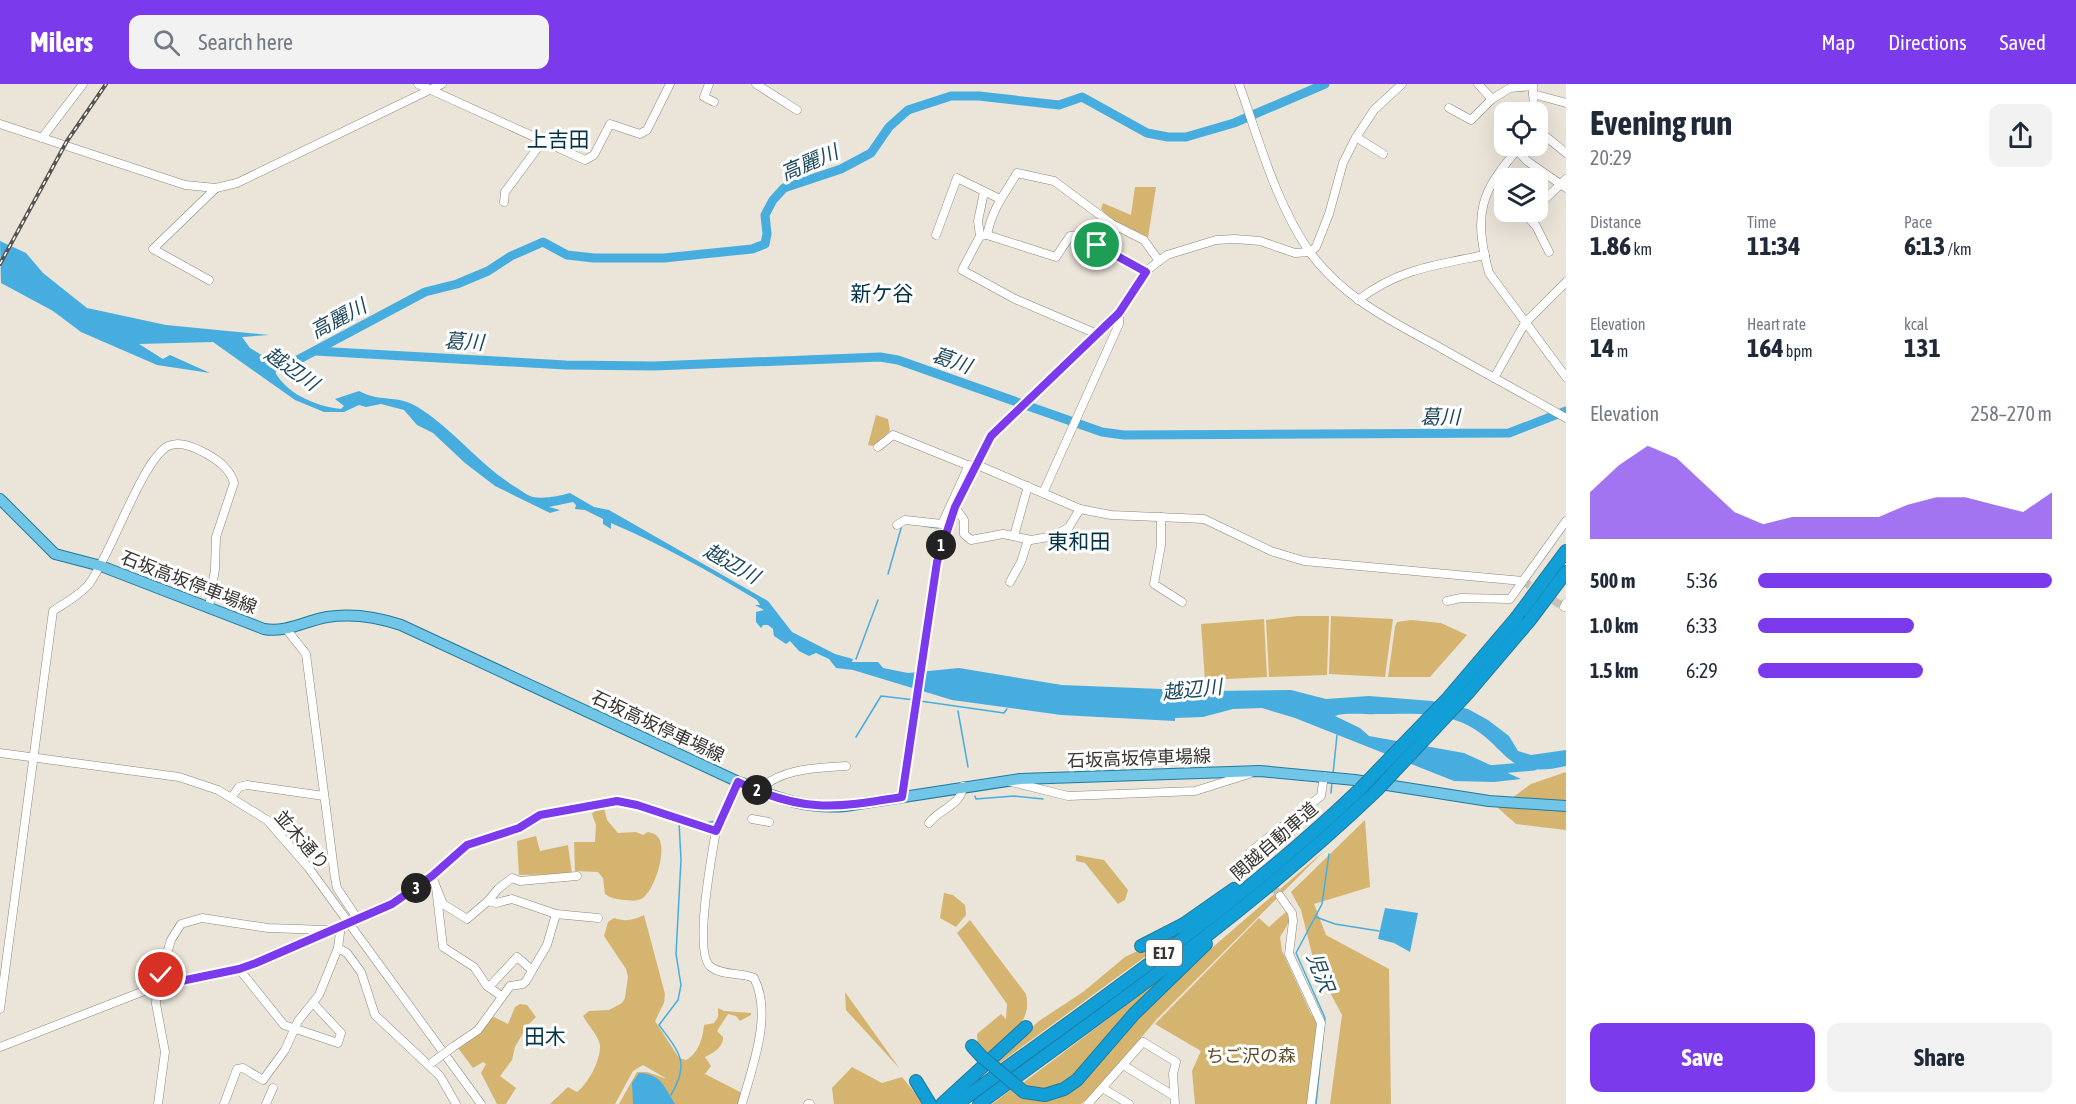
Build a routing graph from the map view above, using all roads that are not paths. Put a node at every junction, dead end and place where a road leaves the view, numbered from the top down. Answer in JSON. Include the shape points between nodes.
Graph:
{"nodes":[{"id":1,"x":83,"y":84,"type":"edge"},
{"id":2,"x":418,"y":84,"type":"edge"},
{"id":3,"x":442,"y":84,"type":"edge"},
{"id":4,"x":670,"y":84,"type":"edge"},
{"id":5,"x":709,"y":84,"type":"edge"},
{"id":6,"x":756,"y":84,"type":"edge"},
{"id":7,"x":1239,"y":84,"type":"edge"},
{"id":8,"x":1402,"y":84,"type":"edge"},
{"id":9,"x":1478,"y":84,"type":"edge"},
{"id":10,"x":1533,"y":88,"type":"edge"},
{"id":11,"x":430,"y":90,"type":"junction"},
{"id":12,"x":1492,"y":99,"type":"junction"},
{"id":13,"x":714,"y":102,"type":"dead end"},
{"id":14,"x":1566,"y":104,"type":"edge"},
{"id":15,"x":1449,"y":108,"type":"dead end"},
{"id":16,"x":797,"y":110,"type":"dead end"},
{"id":17,"x":0,"y":124,"type":"edge"},
{"id":18,"x":1356,"y":137,"type":"junction"},
{"id":19,"x":42,"y":138,"type":"junction"},
{"id":20,"x":1548,"y":138,"type":"edge"},
{"id":21,"x":542,"y":142,"type":"junction"},
{"id":22,"x":1566,"y":153,"type":"edge"},
{"id":23,"x":1383,"y":154,"type":"dead end"},
{"id":24,"x":1512,"y":156,"type":"edge"},
{"id":25,"x":1524,"y":156,"type":"edge"},
{"id":26,"x":1565,"y":183,"type":"edge"},
{"id":27,"x":216,"y":188,"type":"junction"},
{"id":28,"x":984,"y":192,"type":"junction"},
{"id":29,"x":1548,"y":197,"type":"edge"},
{"id":30,"x":1000,"y":199,"type":"junction"},
{"id":31,"x":504,"y":202,"type":"dead end"},
{"id":32,"x":1532,"y":222,"type":"edge"},
{"id":33,"x":936,"y":235,"type":"dead end"},
{"id":34,"x":984,"y":235,"type":"junction"},
{"id":35,"x":1310,"y":252,"type":"junction"},
{"id":36,"x":1550,"y":252,"type":"dead end"},
{"id":37,"x":1485,"y":255,"type":"junction"},
{"id":38,"x":1159,"y":261,"type":"junction"},
{"id":39,"x":1146,"y":272,"type":"junction"},
{"id":40,"x":209,"y":279,"type":"dead end"},
{"id":41,"x":1566,"y":282,"type":"edge"},
{"id":42,"x":1358,"y":300,"type":"junction"},
{"id":43,"x":1119,"y":313,"type":"junction"},
{"id":44,"x":1525,"y":323,"type":"junction"},
{"id":45,"x":1097,"y":334,"type":"junction"},
{"id":46,"x":1566,"y":377,"type":"edge"},
{"id":47,"x":1494,"y":378,"type":"junction"},
{"id":48,"x":1566,"y":418,"type":"edge"},
{"id":49,"x":878,"y":447,"type":"dead end"},
{"id":50,"x":973,"y":466,"type":"junction"},
{"id":51,"x":1028,"y":486,"type":"junction"},
{"id":52,"x":1043,"y":493,"type":"junction"},
{"id":53,"x":0,"y":499,"type":"edge"},
{"id":54,"x":955,"y":507,"type":"junction"},
{"id":55,"x":1080,"y":509,"type":"junction"},
{"id":56,"x":1161,"y":517,"type":"junction"},
{"id":57,"x":1566,"y":521,"type":"edge"},
{"id":58,"x":897,"y":525,"type":"dead end"},
{"id":59,"x":1014,"y":536,"type":"junction"},
{"id":60,"x":1028,"y":540,"type":"junction"},
{"id":61,"x":1566,"y":551,"type":"edge"},
{"id":62,"x":101,"y":566,"type":"junction"},
{"id":63,"x":1566,"y":572,"type":"edge"},
{"id":64,"x":1523,"y":581,"type":"junction"},
{"id":65,"x":1010,"y":582,"type":"dead end"},
{"id":66,"x":1447,"y":601,"type":"dead end"},
{"id":67,"x":1182,"y":602,"type":"dead end"},
{"id":68,"x":209,"y":607,"type":"junction"},
{"id":69,"x":286,"y":630,"type":"junction"},
{"id":70,"x":0,"y":753,"type":"edge"},
{"id":71,"x":33,"y":757,"type":"junction"},
{"id":72,"x":846,"y":766,"type":"dead end"},
{"id":73,"x":1260,"y":771,"type":"junction"},
{"id":74,"x":1330,"y":777,"type":"junction"},
{"id":75,"x":1004,"y":780,"type":"junction"},
{"id":76,"x":738,"y":782,"type":"junction"},
{"id":77,"x":963,"y":786,"type":"junction"},
{"id":78,"x":759,"y":791,"type":"junction"},
{"id":79,"x":324,"y":796,"type":"junction"},
{"id":80,"x":232,"y":797,"type":"junction"},
{"id":81,"x":902,"y":797,"type":"junction"},
{"id":82,"x":1351,"y":798,"type":"junction"},
{"id":83,"x":1566,"y":806,"type":"edge"},
{"id":84,"x":752,"y":819,"type":"dead end"},
{"id":85,"x":769,"y":822,"type":"dead end"},
{"id":86,"x":928,"y":824,"type":"dead end"},
{"id":87,"x":716,"y":831,"type":"junction"},
{"id":88,"x":1319,"y":844,"type":"junction"},
{"id":89,"x":1251,"y":860,"type":"dead end"},
{"id":90,"x":432,"y":876,"type":"junction"},
{"id":91,"x":577,"y":876,"type":"dead end"},
{"id":92,"x":436,"y":887,"type":"junction"},
{"id":93,"x":1280,"y":896,"type":"tunnel mouth"},
{"id":94,"x":488,"y":902,"type":"junction"},
{"id":95,"x":556,"y":914,"type":"junction"},
{"id":96,"x":357,"y":918,"type":"junction"},
{"id":97,"x":598,"y":918,"type":"dead end"},
{"id":98,"x":344,"y":924,"type":"junction"},
{"id":99,"x":328,"y":930,"type":"junction"},
{"id":100,"x":1141,"y":946,"type":"dead end"},
{"id":101,"x":338,"y":948,"type":"junction"},
{"id":102,"x":239,"y":969,"type":"junction"},
{"id":103,"x":532,"y":970,"type":"junction"},
{"id":104,"x":157,"y":986,"type":"junction"},
{"id":105,"x":489,"y":987,"type":"junction"},
{"id":106,"x":500,"y":995,"type":"junction"},
{"id":107,"x":313,"y":1003,"type":"junction"},
{"id":108,"x":0,"y":1009,"type":"edge"},
{"id":109,"x":1026,"y":1027,"type":"dead end"},
{"id":110,"x":293,"y":1030,"type":"junction"},
{"id":111,"x":972,"y":1046,"type":"dead end"},
{"id":112,"x":0,"y":1047,"type":"edge"},
{"id":113,"x":430,"y":1064,"type":"junction"},
{"id":114,"x":1123,"y":1065,"type":"junction"},
{"id":115,"x":918,"y":1085,"type":"dead end"},
{"id":116,"x":273,"y":1088,"type":"dead end"},
{"id":117,"x":1104,"y":1089,"type":"junction"},
{"id":118,"x":1174,"y":1100,"type":"edge"},
{"id":119,"x":158,"y":1104,"type":"edge"},
{"id":120,"x":224,"y":1104,"type":"edge"},
{"id":121,"x":266,"y":1104,"type":"edge"},
{"id":122,"x":456,"y":1104,"type":"edge"},
{"id":123,"x":481,"y":1104,"type":"edge"},
{"id":124,"x":742,"y":1104,"type":"edge"},
{"id":125,"x":930,"y":1104,"type":"edge"},
{"id":126,"x":942,"y":1104,"type":"edge"},
{"id":127,"x":957,"y":1104,"type":"edge"},
{"id":128,"x":979,"y":1104,"type":"edge"},
{"id":129,"x":1088,"y":1104,"type":"edge"},
{"id":130,"x":1129,"y":1104,"type":"edge"},
{"id":131,"x":1311,"y":1104,"type":"edge"}],
"edges":[{"from":1,"to":19,"type":"street"},
{"from":2,"to":11,"type":"street"},
{"from":3,"to":11,"type":"street"},
{"from":4,"to":21,"type":"street","via":[[647,130],[640,134],[610,124],[590,159]]},
{"from":5,"to":13,"type":"street","via":[[704,97]]},
{"from":6,"to":16,"type":"street"},
{"from":7,"to":35,"type":"street","via":[[1285,208]]},
{"from":8,"to":18,"type":"street","via":[[1374,110]]},
{"from":9,"to":12,"type":"street"},
{"from":10,"to":12,"type":"street","via":[[1510,88]]},
{"from":10,"to":14,"type":"street"},
{"from":11,"to":21,"type":"street"},
{"from":11,"to":27,"type":"street","via":[[252,176]]},
{"from":12,"to":15,"type":"street","via":[[1471,120]]},
{"from":17,"to":19,"type":"street"},
{"from":18,"to":23,"type":"street"},
{"from":18,"to":35,"type":"street","via":[[1343,163],[1319,244]]},
{"from":19,"to":27,"type":"street","via":[[185,185]]},
{"from":20,"to":22,"type":"street"},
{"from":21,"to":31,"type":"street","via":[[505,192]]},
{"from":24,"to":37,"type":"street","via":[[1483,201]]},
{"from":25,"to":26,"type":"street"},
{"from":26,"to":29,"type":"street"},
{"from":27,"to":40,"type":"street","via":[[155,246],[156,252]]},
{"from":28,"to":30,"type":"street"},
{"from":28,"to":33,"type":"street","via":[[957,178]]},
{"from":28,"to":34,"type":"street","via":[[978,221]]},
{"from":30,"to":34,"type":"street"},
{"from":30,"to":38,"type":"street","via":[[1017,173],[1054,181],[1112,224],[1143,240]]},
{"from":32,"to":36,"type":"street"},
{"from":34,"to":39,"type":"street","via":[[1056,257],[1070,236],[1077,236]]},
{"from":34,"to":45,"type":"street","via":[[962,270],[1015,299]]},
{"from":35,"to":38,"type":"street","via":[[1295,253],[1260,241],[1235,239],[1188,247]]},
{"from":35,"to":42,"type":"street"},
{"from":37,"to":42,"type":"street","via":[[1394,277]]},
{"from":37,"to":44,"type":"street","via":[[1489,273]]},
{"from":38,"to":39,"type":"street"},
{"from":39,"to":43,"type":"street"},
{"from":41,"to":44,"type":"street"},
{"from":42,"to":47,"type":"street"},
{"from":43,"to":45,"type":"street"},
{"from":43,"to":52,"type":"street","via":[[1119,324]]},
{"from":44,"to":46,"type":"street"},
{"from":44,"to":47,"type":"street"},
{"from":45,"to":50,"type":"street","via":[[991,436]]},
{"from":47,"to":48,"type":"street"},
{"from":49,"to":50,"type":"street","via":[[893,435]]},
{"from":50,"to":51,"type":"street"},
{"from":50,"to":54,"type":"street"},
{"from":50,"to":58,"type":"street","via":[[942,524],[905,520]]},
{"from":51,"to":52,"type":"street"},
{"from":51,"to":59,"type":"street"},
{"from":52,"to":55,"type":"street"},
{"from":53,"to":62,"type":"main road","name":"石坂高坂停車場線","via":[[55,554]]},
{"from":54,"to":59,"type":"street","via":[[964,520],[968,539]]},
{"from":54,"to":81,"type":"street","via":[[939,553],[930,602]]},
{"from":55,"to":56,"type":"street"},
{"from":55,"to":60,"type":"street","via":[[1062,532]]},
{"from":56,"to":64,"type":"street","via":[[1211,521],[1271,551],[1304,561]]},
{"from":56,"to":67,"type":"street","via":[[1154,584]]},
{"from":57,"to":64,"type":"street"},
{"from":59,"to":60,"type":"street"},
{"from":60,"to":65,"type":"street"},
{"from":61,"to":82,"type":"highway","name":"関越自動車道","number":"E17","bridge":true,"via":[[1517,617],[1448,698]]},
{"from":62,"to":68,"type":"main road","name":"石坂高坂停車場線"},
{"from":62,"to":68,"type":"street","via":[[156,458],[169,445],[192,447],[229,470],[234,483],[216,537]]},
{"from":62,"to":71,"type":"street","via":[[83,591],[53,611]]},
{"from":63,"to":88,"type":"highway","name":"関越自動車道","number":"E17","bridge":true,"via":[[1455,708]]},
{"from":64,"to":66,"type":"street","via":[[1510,598]]},
{"from":68,"to":69,"type":"main road","name":"石坂高坂停車場線","via":[[264,629]]},
{"from":69,"to":76,"type":"main road","name":"石坂高坂停車場線","via":[[341,616],[366,616],[401,625]]},
{"from":69,"to":79,"type":"street","via":[[306,654]]},
{"from":70,"to":71,"type":"street","name":"並木通り"},
{"from":71,"to":80,"type":"street","name":"並木通り","via":[[179,777]]},
{"from":71,"to":108,"type":"street"},
{"from":72,"to":78,"type":"street","via":[[805,768],[764,784]]},
{"from":73,"to":74,"type":"main road","name":"石坂高坂停車場線"},
{"from":73,"to":75,"type":"main road","name":"石坂高坂停車場線"},
{"from":73,"to":75,"type":"street","via":[[1195,791],[1068,796]]},
{"from":74,"to":83,"type":"main road","name":"石坂高坂停車場線","via":[[1489,801]]},
{"from":74,"to":89,"type":"street","via":[[1321,796],[1250,852]]},
{"from":75,"to":77,"type":"main road","name":"石坂高坂停車場線"},
{"from":76,"to":78,"type":"main road","name":"石坂高坂停車場線"},
{"from":76,"to":87,"type":"street"},
{"from":77,"to":81,"type":"main road","name":"石坂高坂停車場線"},
{"from":77,"to":86,"type":"street","via":[[957,802],[942,809]]},
{"from":78,"to":81,"type":"main road","name":"石坂高坂停車場線","via":[[789,803],[817,808]]},
{"from":79,"to":80,"type":"street","via":[[247,785],[239,787]]},
{"from":79,"to":96,"type":"street","via":[[337,888]]},
{"from":80,"to":98,"type":"street","name":"並木通り","via":[[279,832],[308,867]]},
{"from":82,"to":100,"type":"highway","via":[[1220,899],[1184,924]]},
{"from":82,"to":127,"type":"highway","name":"関越自動車道","number":"E17","via":[[1202,924]]},
{"from":84,"to":85,"type":"street"},
{"from":87,"to":90,"type":"street","via":[[630,803],[611,801],[540,815],[519,828],[467,845]]},
{"from":87,"to":124,"type":"street","via":[[704,925],[704,958],[720,972],[754,978],[761,1020]]},
{"from":88,"to":111,"type":"highway","bridge":true,"via":[[1189,959],[1134,1014],[1077,1080],[1064,1089],[1045,1095],[1024,1092]]},
{"from":88,"to":128,"type":"highway","name":"関越自動車道","number":"E17","via":[[1202,938]]},
{"from":90,"to":92,"type":"street"},
{"from":90,"to":96,"type":"street","via":[[392,904]]},
{"from":91,"to":94,"type":"street","via":[[512,878]]},
{"from":92,"to":94,"type":"street","via":[[443,904],[467,919]]},
{"from":92,"to":105,"type":"street","via":[[443,947],[474,968]]},
{"from":93,"to":131,"type":"street","via":[[1292,913],[1289,954],[1321,1023]]},
{"from":94,"to":95,"type":"street","via":[[512,899]]},
{"from":95,"to":97,"type":"street"},
{"from":95,"to":103,"type":"street","via":[[547,945]]},
{"from":96,"to":98,"type":"street"},
{"from":98,"to":99,"type":"street"},
{"from":98,"to":101,"type":"street"},
{"from":98,"to":123,"type":"street","name":"並木通り"},
{"from":99,"to":102,"type":"street"},
{"from":99,"to":104,"type":"street","via":[[268,928],[202,918],[184,922],[171,940]]},
{"from":101,"to":107,"type":"street","via":[[326,982]]},
{"from":101,"to":113,"type":"street","via":[[347,953],[361,972],[375,1015]]},
{"from":102,"to":104,"type":"street"},
{"from":102,"to":110,"type":"street","via":[[278,1020]]},
{"from":103,"to":105,"type":"street","via":[[517,957]]},
{"from":103,"to":106,"type":"street","via":[[523,984],[510,986]]},
{"from":104,"to":112,"type":"street"},
{"from":104,"to":119,"type":"street","via":[[156,1004],[165,1052]]},
{"from":105,"to":106,"type":"street"},
{"from":106,"to":113,"type":"street","bridge":true,"via":[[478,1030]]},
{"from":107,"to":110,"type":"street"},
{"from":107,"to":110,"type":"street","via":[[341,1033],[338,1043]]},
{"from":109,"to":126,"type":"highway"},
{"from":110,"to":120,"type":"street","via":[[285,1050],[263,1080],[243,1068],[237,1069]]},
{"from":113,"to":122,"type":"street","via":[[446,1083]]},
{"from":114,"to":117,"type":"street"},
{"from":114,"to":118,"type":"street"},
{"from":114,"to":118,"type":"street","via":[[1143,1042],[1176,1062]]},
{"from":115,"to":125,"type":"highway"},
{"from":116,"to":121,"type":"street"},
{"from":117,"to":129,"type":"street"},
{"from":117,"to":130,"type":"street"}]}
